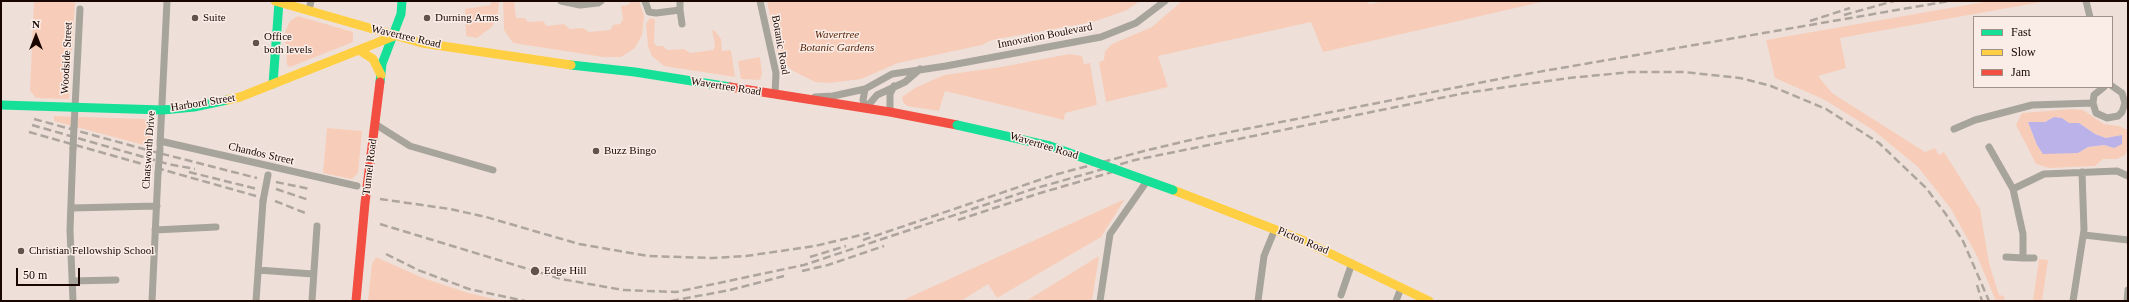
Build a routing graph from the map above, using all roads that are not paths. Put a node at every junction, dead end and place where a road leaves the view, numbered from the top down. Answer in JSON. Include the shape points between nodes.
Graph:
{"nodes":[{"id":1,"x":167,"y":1,"type":"edge"},
{"id":2,"x":311,"y":1,"type":"edge"},
{"id":3,"x":402,"y":1,"type":"edge"},
{"id":4,"x":561,"y":1,"type":"edge"},
{"id":5,"x":645,"y":1,"type":"edge"},
{"id":6,"x":680,"y":1,"type":"edge"},
{"id":7,"x":760,"y":1,"type":"edge"},
{"id":8,"x":1165,"y":1,"type":"edge"},
{"id":9,"x":2086,"y":1,"type":"edge"},
{"id":10,"x":277,"y":2,"type":"edge"},
{"id":11,"x":602,"y":3,"type":"edge"},
{"id":12,"x":80,"y":9,"type":"dead end"},
{"id":13,"x":309,"y":10,"type":"junction"},
{"id":14,"x":680,"y":10,"type":"junction"},
{"id":15,"x":2090,"y":16,"type":"edge"},
{"id":16,"x":682,"y":24,"type":"dead end"},
{"id":17,"x":394,"y":36,"type":"junction"},
{"id":18,"x":359,"y":50,"type":"junction"},
{"id":19,"x":921,"y":69,"type":"junction"},
{"id":20,"x":381,"y":75,"type":"junction"},
{"id":21,"x":273,"y":84,"type":"junction"},
{"id":22,"x":894,"y":86,"type":"junction"},
{"id":23,"x":2113,"y":86,"type":"edge"},
{"id":24,"x":2103,"y":88,"type":"edge"},
{"id":25,"x":865,"y":89,"type":"junction"},
{"id":26,"x":775,"y":94,"type":"junction"},
{"id":27,"x":802,"y":98,"type":"junction"},
{"id":28,"x":2093,"y":103,"type":"junction"},
{"id":29,"x":1,"y":104,"type":"edge"},
{"id":30,"x":75,"y":108,"type":"junction"},
{"id":31,"x":866,"y":108,"type":"junction"},
{"id":32,"x":163,"y":110,"type":"junction"},
{"id":33,"x":890,"y":112,"type":"junction"},
{"id":34,"x":2125,"y":114,"type":"edge"},
{"id":35,"x":375,"y":124,"type":"junction"},
{"id":36,"x":1954,"y":129,"type":"dead end"},
{"id":37,"x":160,"y":140,"type":"junction"},
{"id":38,"x":1989,"y":147,"type":"dead end"},
{"id":39,"x":270,"y":166,"type":"junction"},
{"id":40,"x":493,"y":170,"type":"dead end"},
{"id":41,"x":71,"y":171,"type":"junction"},
{"id":42,"x":79,"y":171,"type":"dead end"},
{"id":43,"x":2082,"y":172,"type":"junction"},
{"id":44,"x":2128,"y":176,"type":"edge"},
{"id":45,"x":1147,"y":181,"type":"junction"},
{"id":46,"x":358,"y":186,"type":"dead end"},
{"id":47,"x":2013,"y":189,"type":"junction"},
{"id":48,"x":1173,"y":190,"type":"joint"},
{"id":49,"x":157,"y":206,"type":"junction"},
{"id":50,"x":71,"y":208,"type":"junction"},
{"id":51,"x":317,"y":226,"type":"dead end"},
{"id":52,"x":216,"y":227,"type":"dead end"},
{"id":53,"x":1275,"y":229,"type":"junction"},
{"id":54,"x":156,"y":230,"type":"junction"},
{"id":55,"x":2084,"y":235,"type":"junction"},
{"id":56,"x":2128,"y":240,"type":"edge"},
{"id":57,"x":2006,"y":257,"type":"dead end"},
{"id":58,"x":2023,"y":258,"type":"junction"},
{"id":59,"x":2034,"y":258,"type":"dead end"},
{"id":60,"x":1352,"y":263,"type":"junction"},
{"id":61,"x":258,"y":270,"type":"junction"},
{"id":62,"x":313,"y":274,"type":"junction"},
{"id":63,"x":116,"y":280,"type":"dead end"},
{"id":64,"x":72,"y":281,"type":"junction"},
{"id":65,"x":1401,"y":288,"type":"junction"},
{"id":66,"x":2128,"y":290,"type":"edge"},
{"id":67,"x":1341,"y":295,"type":"dead end"},
{"id":68,"x":73,"y":301,"type":"edge"},
{"id":69,"x":152,"y":301,"type":"edge"},
{"id":70,"x":256,"y":301,"type":"edge"},
{"id":71,"x":312,"y":301,"type":"edge"},
{"id":72,"x":356,"y":301,"type":"edge"},
{"id":73,"x":1100,"y":301,"type":"edge"},
{"id":74,"x":1258,"y":301,"type":"edge"},
{"id":75,"x":1396,"y":301,"type":"edge"},
{"id":76,"x":1429,"y":301,"type":"edge"},
{"id":77,"x":2073,"y":301,"type":"edge"},
{"id":78,"x":2127,"y":301,"type":"edge"}],
"edges":[{"from":1,"to":32,"type":"street","name":"Chatsworth Drive"},
{"from":2,"to":13,"type":"street"},
{"from":3,"to":17,"type":"main road","name":"Tunnel Road","via":[[402,11]]},
{"from":4,"to":11,"type":"street","via":[[580,5]]},
{"from":5,"to":14,"type":"street","via":[[649,12]]},
{"from":6,"to":14,"type":"street"},
{"from":7,"to":26,"type":"street","name":"Botanic Road","via":[[776,73]]},
{"from":8,"to":19,"type":"street","name":"Innovation Boulevard","via":[[1136,23],[1101,37]]},
{"from":9,"to":15,"type":"street"},
{"from":10,"to":13,"type":"main road","name":"Wavertree Road"},
{"from":10,"to":21,"type":"main road"},
{"from":12,"to":30,"type":"street","name":"Woodside Street"},
{"from":13,"to":17,"type":"main road","name":"Wavertree Road"},
{"from":14,"to":16,"type":"street"},
{"from":17,"to":18,"type":"main road","name":"Harbord Street"},
{"from":17,"to":20,"type":"main road","name":"Tunnel Road","via":[[383,57]]},
{"from":17,"to":26,"type":"main road","name":"Wavertree Road","via":[[422,43]]},
{"from":18,"to":20,"type":"main road","via":[[373,59]]},
{"from":18,"to":21,"type":"main road","name":"Harbord Street"},
{"from":19,"to":22,"type":"street","via":[[905,82]]},
{"from":19,"to":25,"type":"street","name":"Innovation Boulevard","via":[[892,74]]},
{"from":20,"to":35,"type":"main road","name":"Tunnel Road"},
{"from":21,"to":32,"type":"main road","name":"Harbord Street","via":[[240,97],[194,107]]},
{"from":22,"to":31,"type":"street","via":[[877,95]]},
{"from":22,"to":33,"type":"street","via":[[890,94]]},
{"from":23,"to":34,"type":"street","via":[[2124,98]]},
{"from":24,"to":28,"type":"street","via":[[2094,95]]},
{"from":25,"to":27,"type":"street","name":"Innovation Boulevard","via":[[833,96]]},
{"from":25,"to":31,"type":"street","via":[[863,100]]},
{"from":26,"to":27,"type":"main road","name":"Wavertree Road"},
{"from":27,"to":31,"type":"main road","name":"Wavertree Road"},
{"from":28,"to":34,"type":"street","via":[[2096,113],[2107,118]]},
{"from":28,"to":36,"type":"street","via":[[2032,105],[1975,120]]},
{"from":29,"to":30,"type":"main road","name":"Harbord Street"},
{"from":30,"to":32,"type":"main road","name":"Harbord Street"},
{"from":30,"to":41,"type":"street","name":"Woodside Street","bridge":true},
{"from":31,"to":33,"type":"main road","name":"Wavertree Road"},
{"from":32,"to":37,"type":"street","name":"Chatsworth Drive"},
{"from":33,"to":45,"type":"main road","name":"Wavertree Road","bridge":true,"via":[[957,124],[1050,146]]},
{"from":35,"to":40,"type":"street","via":[[410,146]]},
{"from":35,"to":72,"type":"main road","name":"Tunnel Road"},
{"from":37,"to":39,"type":"street","name":"Chandos Street"},
{"from":37,"to":49,"type":"street","name":"Chatsworth Drive","bridge":true},
{"from":38,"to":47,"type":"street"},
{"from":39,"to":46,"type":"street","name":"Chandos Street"},
{"from":39,"to":61,"type":"street","bridge":true,"via":[[262,204]]},
{"from":41,"to":42,"type":"street"},
{"from":41,"to":50,"type":"street","name":"Woodside Street"},
{"from":43,"to":44,"type":"street","via":[[2117,171]]},
{"from":43,"to":47,"type":"street","via":[[2044,174]]},
{"from":43,"to":55,"type":"street"},
{"from":45,"to":48,"type":"main road","name":"Wavertree Road","bridge":true},
{"from":45,"to":73,"type":"street","via":[[1110,234]]},
{"from":47,"to":58,"type":"street","via":[[2023,234]]},
{"from":48,"to":53,"type":"main road","name":"Picton Road"},
{"from":49,"to":50,"type":"street"},
{"from":49,"to":54,"type":"street","name":"Chatsworth Drive"},
{"from":50,"to":64,"type":"street","name":"Woodside Street"},
{"from":51,"to":62,"type":"street"},
{"from":52,"to":54,"type":"street"},
{"from":53,"to":60,"type":"main road","name":"Picton Road"},
{"from":53,"to":74,"type":"street","via":[[1264,256]]},
{"from":54,"to":69,"type":"street","name":"Chatsworth Drive"},
{"from":55,"to":56,"type":"street"},
{"from":55,"to":77,"type":"street"},
{"from":57,"to":58,"type":"street"},
{"from":58,"to":59,"type":"street"},
{"from":60,"to":65,"type":"main road","name":"Picton Road"},
{"from":60,"to":67,"type":"street"},
{"from":61,"to":62,"type":"street"},
{"from":61,"to":70,"type":"street"},
{"from":62,"to":71,"type":"street"},
{"from":63,"to":64,"type":"street"},
{"from":64,"to":68,"type":"street","name":"Woodside Street"},
{"from":65,"to":75,"type":"street"},
{"from":65,"to":76,"type":"main road","name":"Picton Road"},
{"from":66,"to":78,"type":"street"}]}
